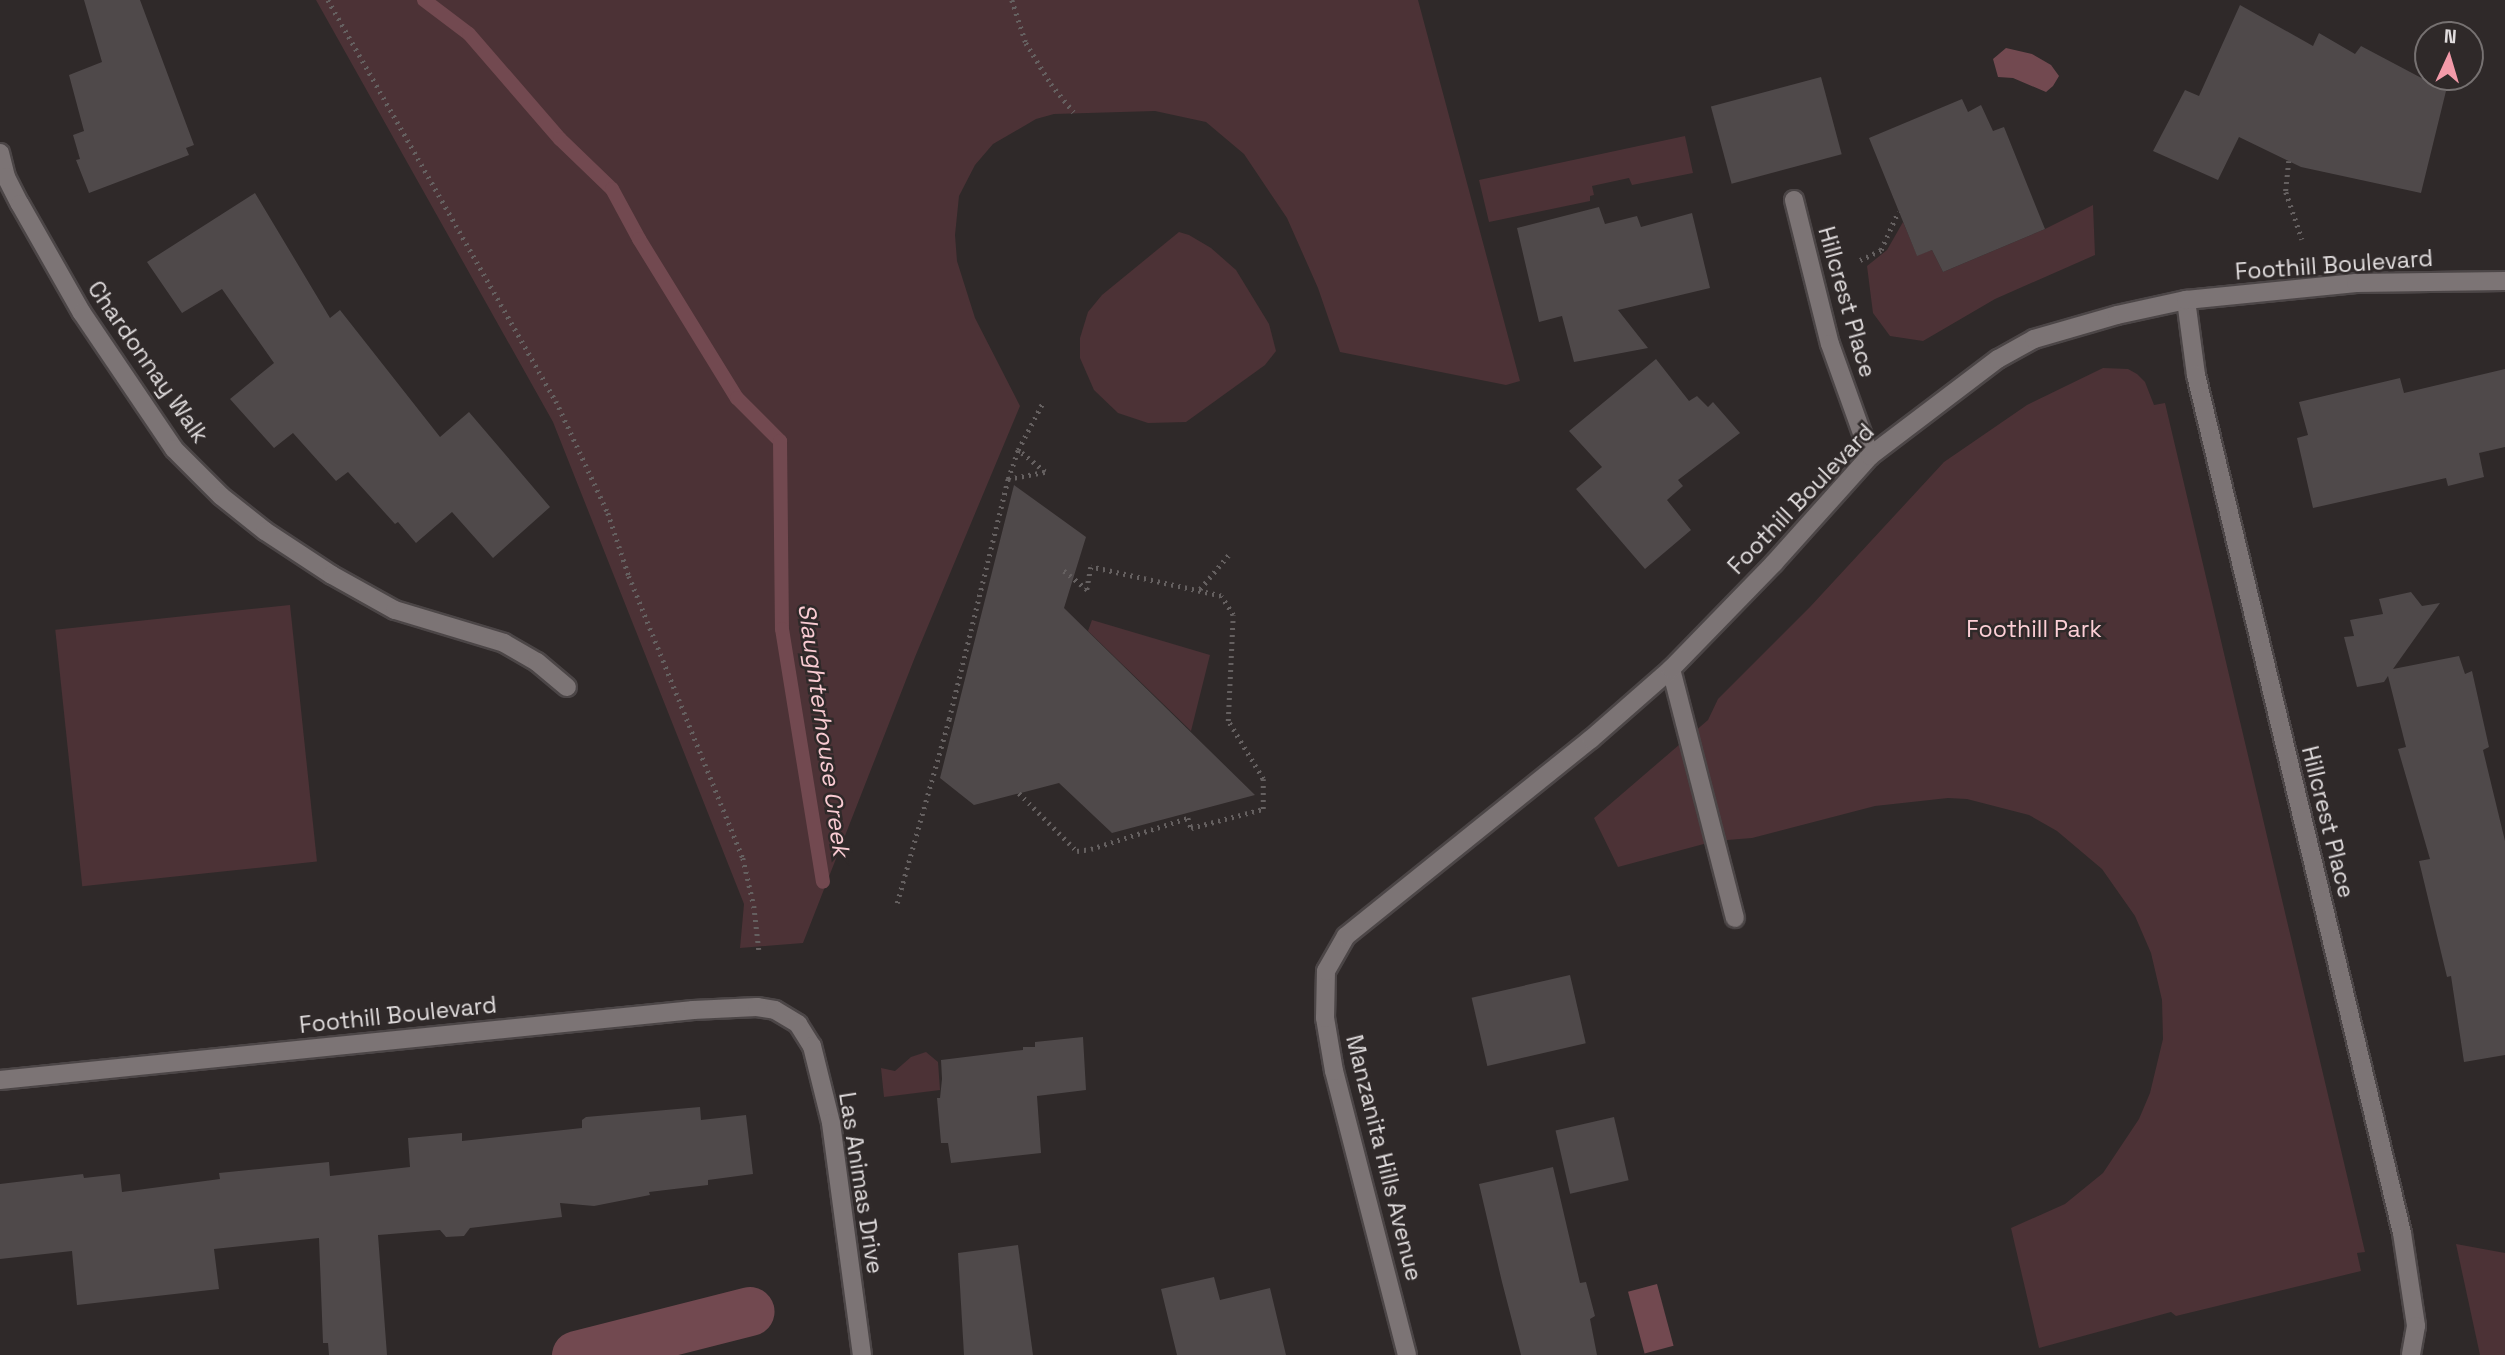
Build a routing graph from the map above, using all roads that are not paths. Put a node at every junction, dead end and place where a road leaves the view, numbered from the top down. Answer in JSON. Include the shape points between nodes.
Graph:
{"nodes":[{"id":1,"x":0,"y":153,"type":"edge"},
{"id":2,"x":1794,"y":200,"type":"dead end"},
{"id":3,"x":2505,"y":281,"type":"edge"},
{"id":4,"x":2186,"y":300,"type":"junction"},
{"id":5,"x":1870,"y":456,"type":"junction"},
{"id":6,"x":1671,"y":669,"type":"junction"},
{"id":7,"x":567,"y":687,"type":"dead end"},
{"id":8,"x":1735,"y":918,"type":"dead end"},
{"id":9,"x":1326,"y":971,"type":"joint"},
{"id":10,"x":798,"y":1024,"type":"joint"},
{"id":11,"x":0,"y":1080,"type":"edge"},
{"id":12,"x":862,"y":1355,"type":"edge"},
{"id":13,"x":1407,"y":1355,"type":"edge"},
{"id":14,"x":2411,"y":1355,"type":"edge"}],
"edges":[{"from":1,"to":7,"type":"street","name":"Chardonnay Walk","via":[[19,204],[82,313],[174,449],[221,496],[332,575],[395,610],[503,643],[537,662]]},
{"from":2,"to":5,"type":"street","name":"Hillcrest Place","via":[[1830,344]]},
{"from":3,"to":4,"type":"street","name":"Foothill Boulevard","via":[[2356,283]]},
{"from":4,"to":5,"type":"street","name":"Foothill Boulevard","via":[[2034,339],[1961,384]]},
{"from":4,"to":14,"type":"street","name":"Hillcrest Place","via":[[2196,375],[2402,1233],[2416,1326]]},
{"from":5,"to":6,"type":"street","name":"Foothill Boulevard"},
{"from":6,"to":8,"type":"street"},
{"from":6,"to":9,"type":"street","name":"Foothill Boulevard","via":[[1591,739],[1356,926],[1337,947]]},
{"from":9,"to":13,"type":"street","name":"Manzanita Hills Avenue","via":[[1324,1006],[1334,1071]]},
{"from":10,"to":11,"type":"street","name":"Foothill Boulevard","via":[[775,1010],[757,1007],[693,1010]]},
{"from":10,"to":12,"type":"street","name":"Las Animas Drive","via":[[812,1046],[831,1123]]}]}
